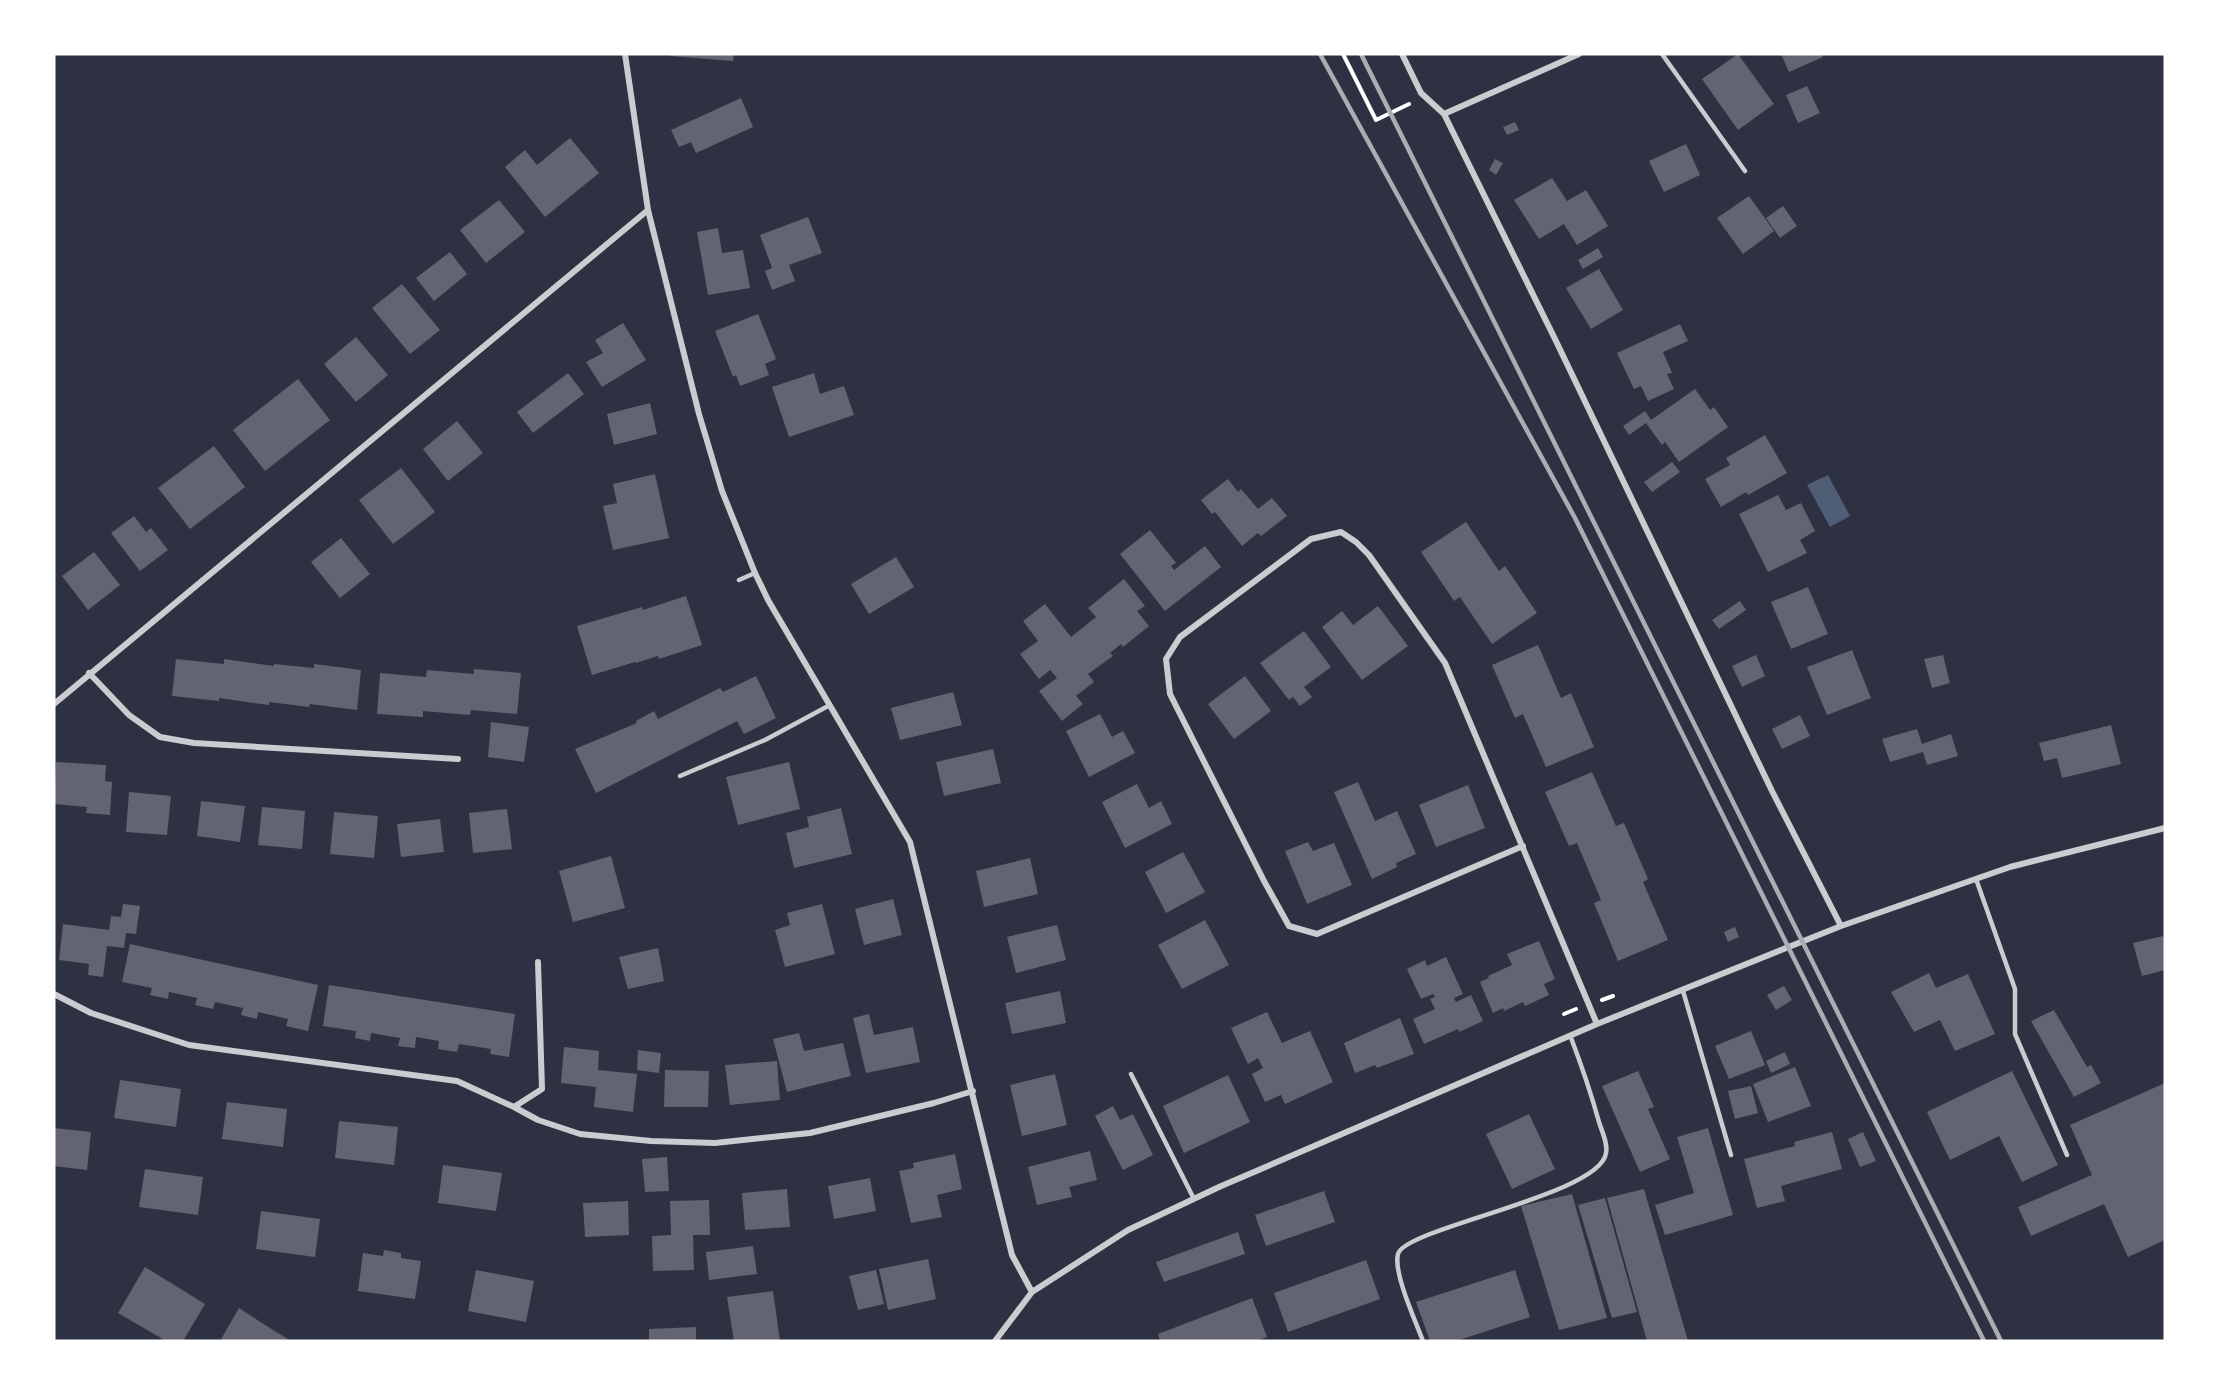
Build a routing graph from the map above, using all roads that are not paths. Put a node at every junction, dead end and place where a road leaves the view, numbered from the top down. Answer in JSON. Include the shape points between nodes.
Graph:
{"nodes":[{"id":1,"x":625,"y":54,"type":"edge"},
{"id":2,"x":1402,"y":54,"type":"edge"},
{"id":3,"x":1579,"y":54,"type":"edge"},
{"id":4,"x":1662,"y":54,"type":"edge"},
{"id":5,"x":1444,"y":114,"type":"junction"},
{"id":6,"x":1745,"y":171,"type":"dead end"},
{"id":7,"x":648,"y":210,"type":"junction"},
{"id":8,"x":755,"y":573,"type":"junction"},
{"id":9,"x":740,"y":580,"type":"dead end"},
{"id":10,"x":89,"y":673,"type":"junction"},
{"id":11,"x":54,"y":704,"type":"edge"},
{"id":12,"x":830,"y":705,"type":"junction"},
{"id":13,"x":458,"y":759,"type":"dead end"},
{"id":14,"x":680,"y":776,"type":"dead end"},
{"id":15,"x":2165,"y":828,"type":"edge"},
{"id":16,"x":1524,"y":846,"type":"junction"},
{"id":17,"x":1976,"y":879,"type":"junction"},
{"id":18,"x":1841,"y":926,"type":"junction"},
{"id":19,"x":538,"y":962,"type":"dead end"},
{"id":20,"x":1683,"y":991,"type":"junction"},
{"id":21,"x":54,"y":994,"type":"edge"},
{"id":22,"x":1597,"y":1024,"type":"junction"},
{"id":23,"x":1570,"y":1035,"type":"junction"},
{"id":24,"x":1131,"y":1074,"type":"dead end"},
{"id":25,"x":973,"y":1091,"type":"junction"},
{"id":26,"x":514,"y":1107,"type":"junction"},
{"id":27,"x":1731,"y":1155,"type":"dead end"},
{"id":28,"x":2067,"y":1155,"type":"dead end"},
{"id":29,"x":1194,"y":1199,"type":"junction"},
{"id":30,"x":1032,"y":1292,"type":"junction"},
{"id":31,"x":995,"y":1341,"type":"edge"},
{"id":32,"x":1423,"y":1341,"type":"edge"}],
"edges":[{"from":1,"to":7,"type":"street"},
{"from":2,"to":5,"type":"street","via":[[1421,93]]},
{"from":3,"to":5,"type":"street"},
{"from":4,"to":6,"type":"lane"},
{"from":5,"to":18,"type":"street"},
{"from":7,"to":8,"type":"street","via":[[699,414],[722,491]]},
{"from":7,"to":10,"type":"street"},
{"from":8,"to":9,"type":"lane"},
{"from":8,"to":12,"type":"street"},
{"from":10,"to":11,"type":"street"},
{"from":10,"to":13,"type":"street","via":[[129,715],[160,737],[194,743]]},
{"from":12,"to":14,"type":"lane","via":[[765,740]]},
{"from":12,"to":25,"type":"street","via":[[910,842]]},
{"from":15,"to":17,"type":"street"},
{"from":16,"to":16,"type":"street","via":[[1445,663],[1369,555],[1341,532],[1311,539],[1180,637],[1166,659],[1170,694],[1289,926],[1317,934]]},
{"from":16,"to":22,"type":"street"},
{"from":17,"to":18,"type":"street"},
{"from":17,"to":28,"type":"lane","via":[[2015,989],[2014,1034]]},
{"from":18,"to":20,"type":"street"},
{"from":19,"to":26,"type":"street","via":[[542,1089]]},
{"from":20,"to":22,"type":"street"},
{"from":20,"to":27,"type":"lane"},
{"from":21,"to":26,"type":"street","via":[[91,1013],[189,1045],[457,1081]]},
{"from":22,"to":23,"type":"street"},
{"from":23,"to":29,"type":"street"},
{"from":23,"to":32,"type":"lane","via":[[1606,1146],[1604,1162],[1591,1174],[1571,1183],[1399,1249],[1401,1281]]},
{"from":24,"to":29,"type":"lane"},
{"from":25,"to":26,"type":"street","via":[[810,1133],[716,1143],[580,1134]]},
{"from":25,"to":30,"type":"street","via":[[1012,1255]]},
{"from":29,"to":30,"type":"street","via":[[1128,1230]]},
{"from":30,"to":31,"type":"street"}]}
